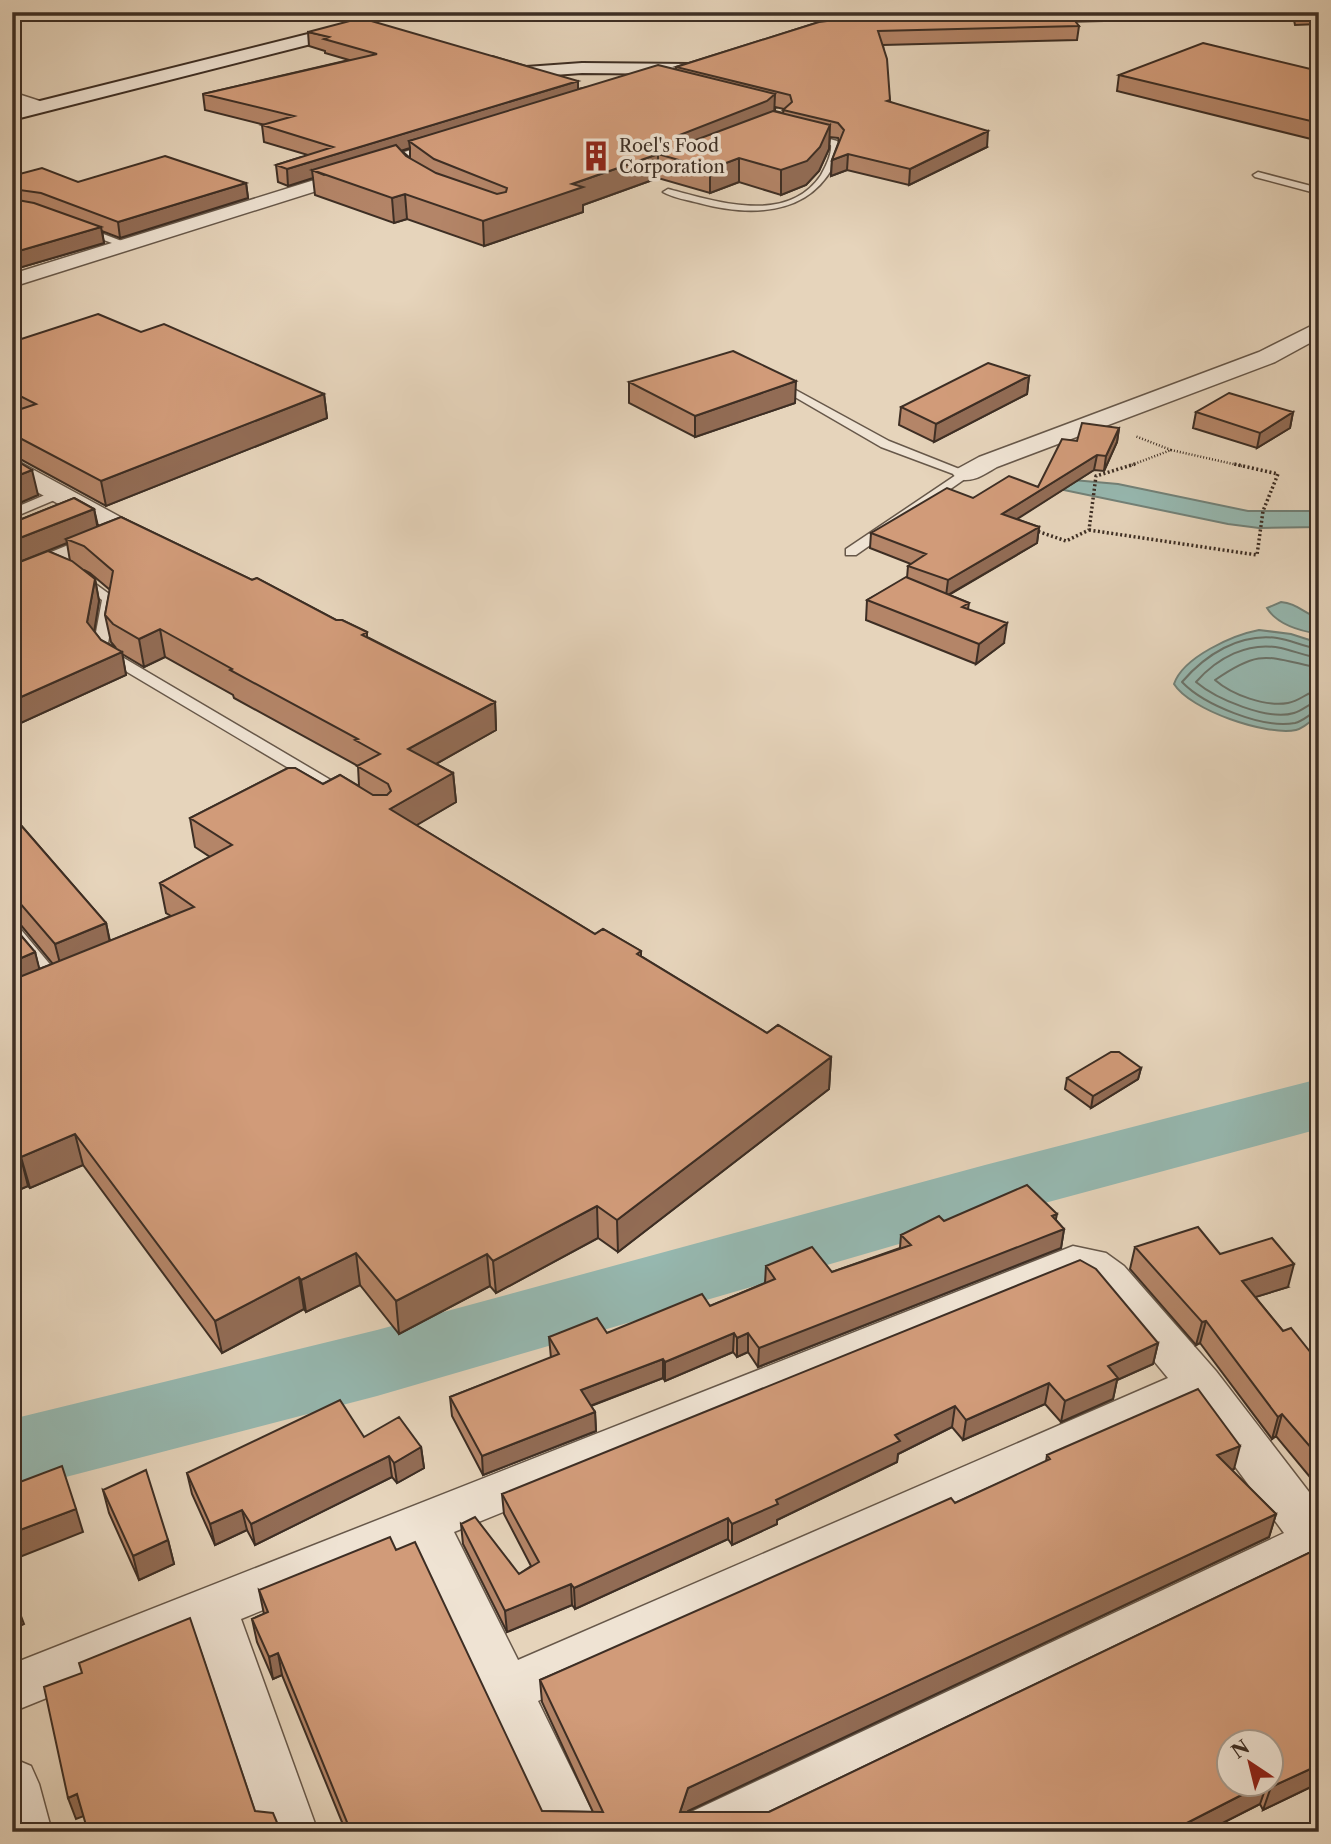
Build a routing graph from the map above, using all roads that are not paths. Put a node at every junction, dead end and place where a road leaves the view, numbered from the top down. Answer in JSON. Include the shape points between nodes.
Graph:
{"nodes":[{"id":1,"x":1232,"y":12,"type":"edge"},
{"id":2,"x":1147,"y":13,"type":"edge"},
{"id":3,"x":997,"y":18,"type":"edge"},
{"id":4,"x":377,"y":29,"type":"edge"},
{"id":5,"x":742,"y":53,"type":"edge"},
{"id":6,"x":476,"y":57,"type":"edge"},
{"id":7,"x":692,"y":69,"type":"joint"},
{"id":8,"x":525,"y":72,"type":"junction"},
{"id":9,"x":634,"y":80,"type":"joint"},
{"id":10,"x":577,"y":88,"type":"edge"},
{"id":11,"x":12,"y":97,"type":"edge"},
{"id":12,"x":40,"y":107,"type":"junction"},
{"id":13,"x":12,"y":114,"type":"edge"},
{"id":14,"x":794,"y":133,"type":"edge"},
{"id":15,"x":476,"y":135,"type":"edge"},
{"id":16,"x":1258,"y":175,"type":"dead end"},
{"id":17,"x":1319,"y":191,"type":"edge"},
{"id":18,"x":668,"y":192,"type":"dead end"},
{"id":19,"x":71,"y":225,"type":"edge"},
{"id":20,"x":127,"y":245,"type":"junction"},
{"id":21,"x":12,"y":281,"type":"edge"},
{"id":22,"x":1319,"y":329,"type":"edge"},
{"id":23,"x":792,"y":391,"type":"edge"},
{"id":24,"x":12,"y":468,"type":"edge"},
{"id":25,"x":966,"y":474,"type":"junction"},
{"id":26,"x":59,"y":494,"type":"junction"},
{"id":27,"x":12,"y":514,"type":"edge"},
{"id":28,"x":851,"y":552,"type":"dead end"},
{"id":29,"x":50,"y":563,"type":"junction"},
{"id":30,"x":12,"y":578,"type":"edge"},
{"id":31,"x":360,"y":804,"type":"edge"},
{"id":32,"x":12,"y":930,"type":"edge"},
{"id":33,"x":36,"y":996,"type":"edge"},
{"id":34,"x":1200,"y":1384,"type":"junction"},
{"id":35,"x":424,"y":1521,"type":"junction"},
{"id":36,"x":1318,"y":1541,"type":"edge"},
{"id":37,"x":212,"y":1606,"type":"junction"},
{"id":38,"x":12,"y":1688,"type":"edge"},
{"id":39,"x":508,"y":1689,"type":"junction"},
{"id":40,"x":12,"y":1784,"type":"edge"},
{"id":41,"x":24,"y":1832,"type":"edge"},
{"id":42,"x":291,"y":1832,"type":"edge"},
{"id":43,"x":575,"y":1832,"type":"edge"},
{"id":44,"x":708,"y":1832,"type":"edge"}],
"edges":[{"from":1,"to":2,"type":"street"},
{"from":2,"to":3,"type":"street"},
{"from":4,"to":12,"type":"street","via":[[348,28]]},
{"from":5,"to":7,"type":"street"},
{"from":6,"to":8,"type":"street"},
{"from":7,"to":9,"type":"street"},
{"from":8,"to":9,"type":"street"},
{"from":8,"to":10,"type":"street"},
{"from":11,"to":12,"type":"street"},
{"from":12,"to":13,"type":"street"},
{"from":14,"to":18,"type":"lane","via":[[836,147],[821,184],[798,198],[757,211]]},
{"from":15,"to":20,"type":"street","via":[[402,163]]},
{"from":16,"to":17,"type":"lane"},
{"from":19,"to":20,"type":"lane"},
{"from":20,"to":21,"type":"street"},
{"from":22,"to":25,"type":"street","via":[[1267,356]]},
{"from":23,"to":25,"type":"lane","via":[[885,444]]},
{"from":24,"to":26,"type":"street"},
{"from":25,"to":28,"type":"lane"},
{"from":26,"to":27,"type":"lane"},
{"from":26,"to":29,"type":"street","via":[[131,533]]},
{"from":29,"to":30,"type":"street"},
{"from":29,"to":31,"type":"lane","via":[[83,578],[108,599],[102,643],[111,657]]},
{"from":32,"to":33,"type":"lane","via":[[66,984]]},
{"from":34,"to":35,"type":"street","via":[[1109,1277],[1091,1265],[1073,1262]]},
{"from":34,"to":36,"type":"street"},
{"from":34,"to":39,"type":"street"},
{"from":35,"to":37,"type":"street"},
{"from":35,"to":39,"type":"street"},
{"from":36,"to":44,"type":"street"},
{"from":37,"to":38,"type":"street"},
{"from":37,"to":42,"type":"street"},
{"from":39,"to":43,"type":"street"},
{"from":40,"to":41,"type":"street"}]}
